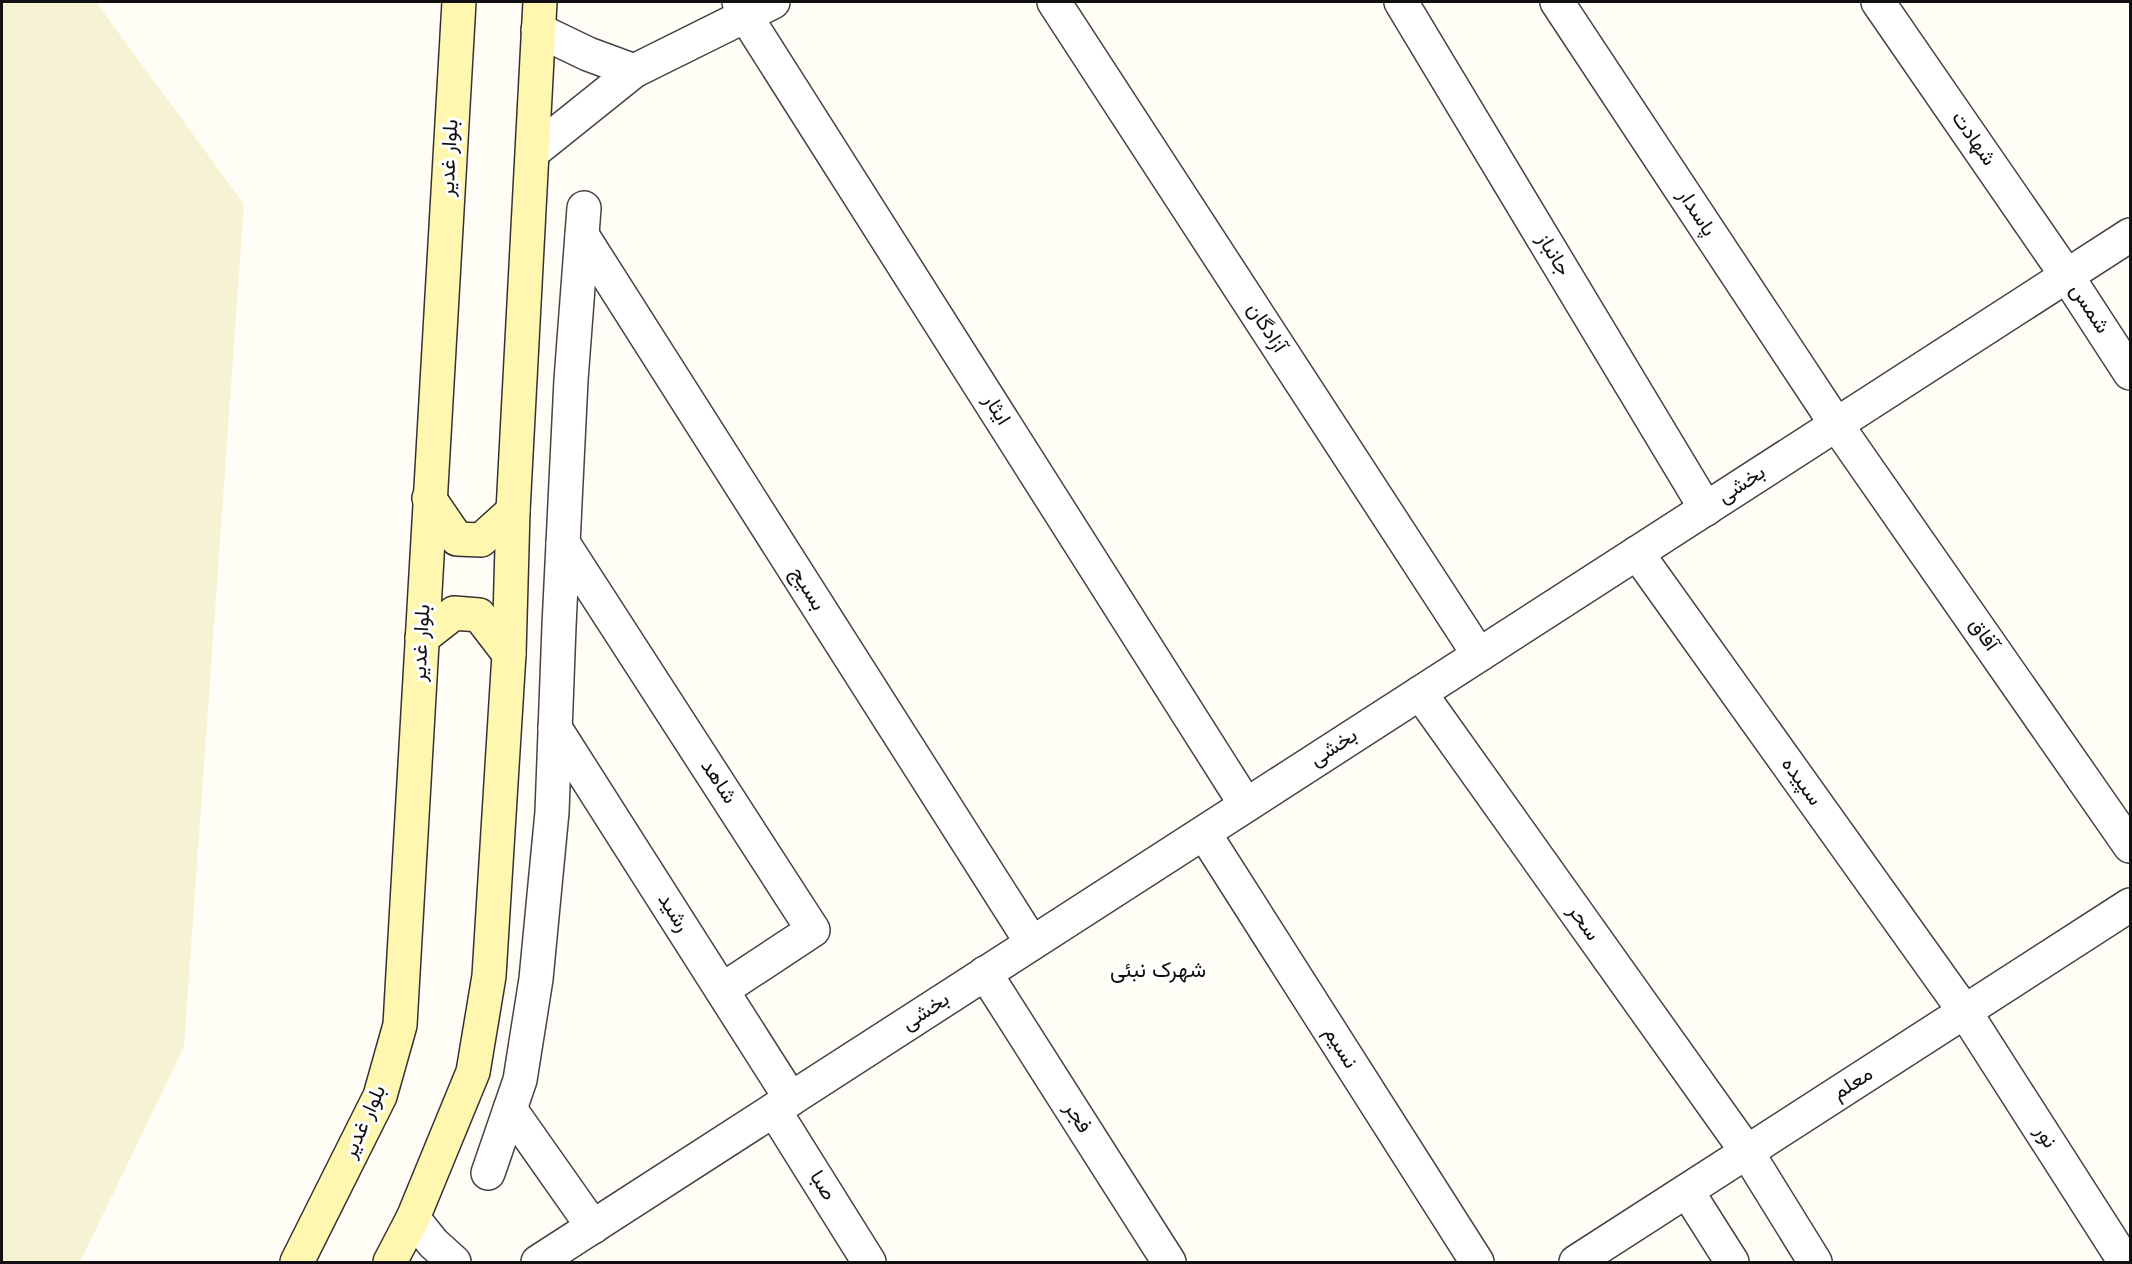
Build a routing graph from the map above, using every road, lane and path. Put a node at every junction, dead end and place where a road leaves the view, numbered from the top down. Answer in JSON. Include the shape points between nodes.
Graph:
{"nodes":[{"id":1,"x":459,"y":2,"type":"edge"},
{"id":2,"x":1054,"y":2,"type":"edge"},
{"id":3,"x":1401,"y":2,"type":"edge"},
{"id":4,"x":1557,"y":2,"type":"edge"},
{"id":5,"x":1878,"y":2,"type":"edge"},
{"id":6,"x":752,"y":6,"type":"edge"},
{"id":7,"x":539,"y":16,"type":"edge"},
{"id":8,"x":634,"y":71,"type":"junction"},
{"id":9,"x":533,"y":152,"type":"junction"},
{"id":10,"x":2130,"y":235,"type":"edge"},
{"id":11,"x":2067,"y":276,"type":"junction"},
{"id":12,"x":2130,"y":373,"type":"edge"},
{"id":13,"x":1836,"y":424,"type":"junction"},
{"id":14,"x":429,"y":498,"type":"junction"},
{"id":15,"x":1706,"y":509,"type":"junction"},
{"id":16,"x":513,"y":511,"type":"junction"},
{"id":17,"x":563,"y":543,"type":"junction"},
{"id":18,"x":1636,"y":553,"type":"junction"},
{"id":19,"x":422,"y":638,"type":"junction"},
{"id":20,"x":508,"y":654,"type":"junction"},
{"id":21,"x":1479,"y":655,"type":"junction"},
{"id":22,"x":1420,"y":693,"type":"junction"},
{"id":23,"x":555,"y":728,"type":"junction"},
{"id":24,"x":1246,"y":805,"type":"junction"},
{"id":25,"x":1204,"y":833,"type":"junction"},
{"id":26,"x":2130,"y":846,"type":"edge"},
{"id":27,"x":2130,"y":905,"type":"edge"},
{"id":28,"x":1032,"y":943,"type":"junction"},
{"id":29,"x":985,"y":973,"type":"junction"},
{"id":30,"x":722,"y":990,"type":"junction"},
{"id":31,"x":1965,"y":1012,"type":"junction"},
{"id":32,"x":783,"y":1105,"type":"junction"},
{"id":33,"x":510,"y":1109,"type":"junction"},
{"id":34,"x":1747,"y":1152,"type":"junction"},
{"id":35,"x":488,"y":1173,"type":"dead end"},
{"id":36,"x":1687,"y":1191,"type":"junction"},
{"id":37,"x":413,"y":1218,"type":"junction"},
{"id":38,"x":593,"y":1227,"type":"junction"},
{"id":39,"x":555,"y":1258,"type":"edge"},
{"id":40,"x":2122,"y":1261,"type":"edge"},
{"id":41,"x":297,"y":1263,"type":"edge"},
{"id":42,"x":390,"y":1263,"type":"edge"},
{"id":43,"x":454,"y":1263,"type":"edge"},
{"id":44,"x":869,"y":1263,"type":"edge"},
{"id":45,"x":1169,"y":1263,"type":"edge"},
{"id":46,"x":1477,"y":1263,"type":"edge"},
{"id":47,"x":1576,"y":1263,"type":"edge"},
{"id":48,"x":1732,"y":1263,"type":"edge"},
{"id":49,"x":1815,"y":1263,"type":"edge"}],
"edges":[{"from":1,"to":14,"type":"main road","name":"بلوار غدیر"},
{"from":2,"to":21,"type":"street","name":"آزادگان"},
{"from":3,"to":15,"type":"street","name":"جانباز"},
{"from":4,"to":13,"type":"street","name":"پاسدار"},
{"from":5,"to":11,"type":"street","name":"شهادت"},
{"from":6,"to":8,"type":"street"},
{"from":6,"to":24,"type":"street","name":"ایثار"},
{"from":7,"to":8,"type":"street","via":[[588,54]]},
{"from":7,"to":9,"type":"main road"},
{"from":8,"to":9,"type":"street"},
{"from":9,"to":16,"type":"main road"},
{"from":10,"to":11,"type":"street","name":"بخشی"},
{"from":11,"to":12,"type":"street","name":"شمس"},
{"from":11,"to":13,"type":"street","name":"بخشی"},
{"from":13,"to":15,"type":"street","name":"بخشی"},
{"from":13,"to":26,"type":"street","name":"آفاق"},
{"from":14,"to":16,"type":"main road","via":[[457,539],[481,540]]},
{"from":14,"to":19,"type":"main road","name":"بلوار غدیر"},
{"from":15,"to":18,"type":"street","name":"بخشی"},
{"from":16,"to":20,"type":"main road"},
{"from":17,"to":23,"type":"street"},
{"from":17,"to":28,"type":"street","name":"بسیج","via":[[583,222]]},
{"from":17,"to":30,"type":"street","name":"شاهد","via":[[813,930]]},
{"from":18,"to":21,"type":"street","name":"بخشی"},
{"from":18,"to":31,"type":"street","name":"سپیده"},
{"from":19,"to":20,"type":"main road","via":[[454,613],[479,615]]},
{"from":19,"to":41,"type":"main road","name":"بلوار غدیر","via":[[400,1025],[380,1096]]},
{"from":20,"to":37,"type":"main road","via":[[489,976],[473,1072]]},
{"from":21,"to":22,"type":"street","name":"بخشی"},
{"from":22,"to":24,"type":"street","name":"بخشی"},
{"from":22,"to":34,"type":"street","name":"سحر"},
{"from":23,"to":30,"type":"street","name":"رشید"},
{"from":23,"to":33,"type":"street","via":[[552,812],[536,979],[520,1080]]},
{"from":24,"to":25,"type":"street","name":"بخشی"},
{"from":25,"to":28,"type":"street","name":"بخشی"},
{"from":25,"to":46,"type":"street","name":"نسیم"},
{"from":27,"to":31,"type":"street","name":"معلم"},
{"from":28,"to":29,"type":"street","name":"بخشی"},
{"from":29,"to":32,"type":"street","name":"بخشی"},
{"from":29,"to":45,"type":"street","name":"فجر"},
{"from":30,"to":32,"type":"street","name":"رشید"},
{"from":31,"to":34,"type":"street","name":"معلم"},
{"from":31,"to":40,"type":"street","name":"نور"},
{"from":32,"to":38,"type":"street","name":"بخشی"},
{"from":32,"to":44,"type":"street","name":"صبا"},
{"from":33,"to":35,"type":"street"},
{"from":33,"to":38,"type":"street"},
{"from":34,"to":36,"type":"street","name":"معلم"},
{"from":34,"to":49,"type":"street","name":"سحر"},
{"from":36,"to":47,"type":"street","name":"معلم"},
{"from":36,"to":48,"type":"street"},
{"from":37,"to":42,"type":"main road"},
{"from":37,"to":43,"type":"street"},
{"from":38,"to":39,"type":"street","name":"بخشی"}]}
